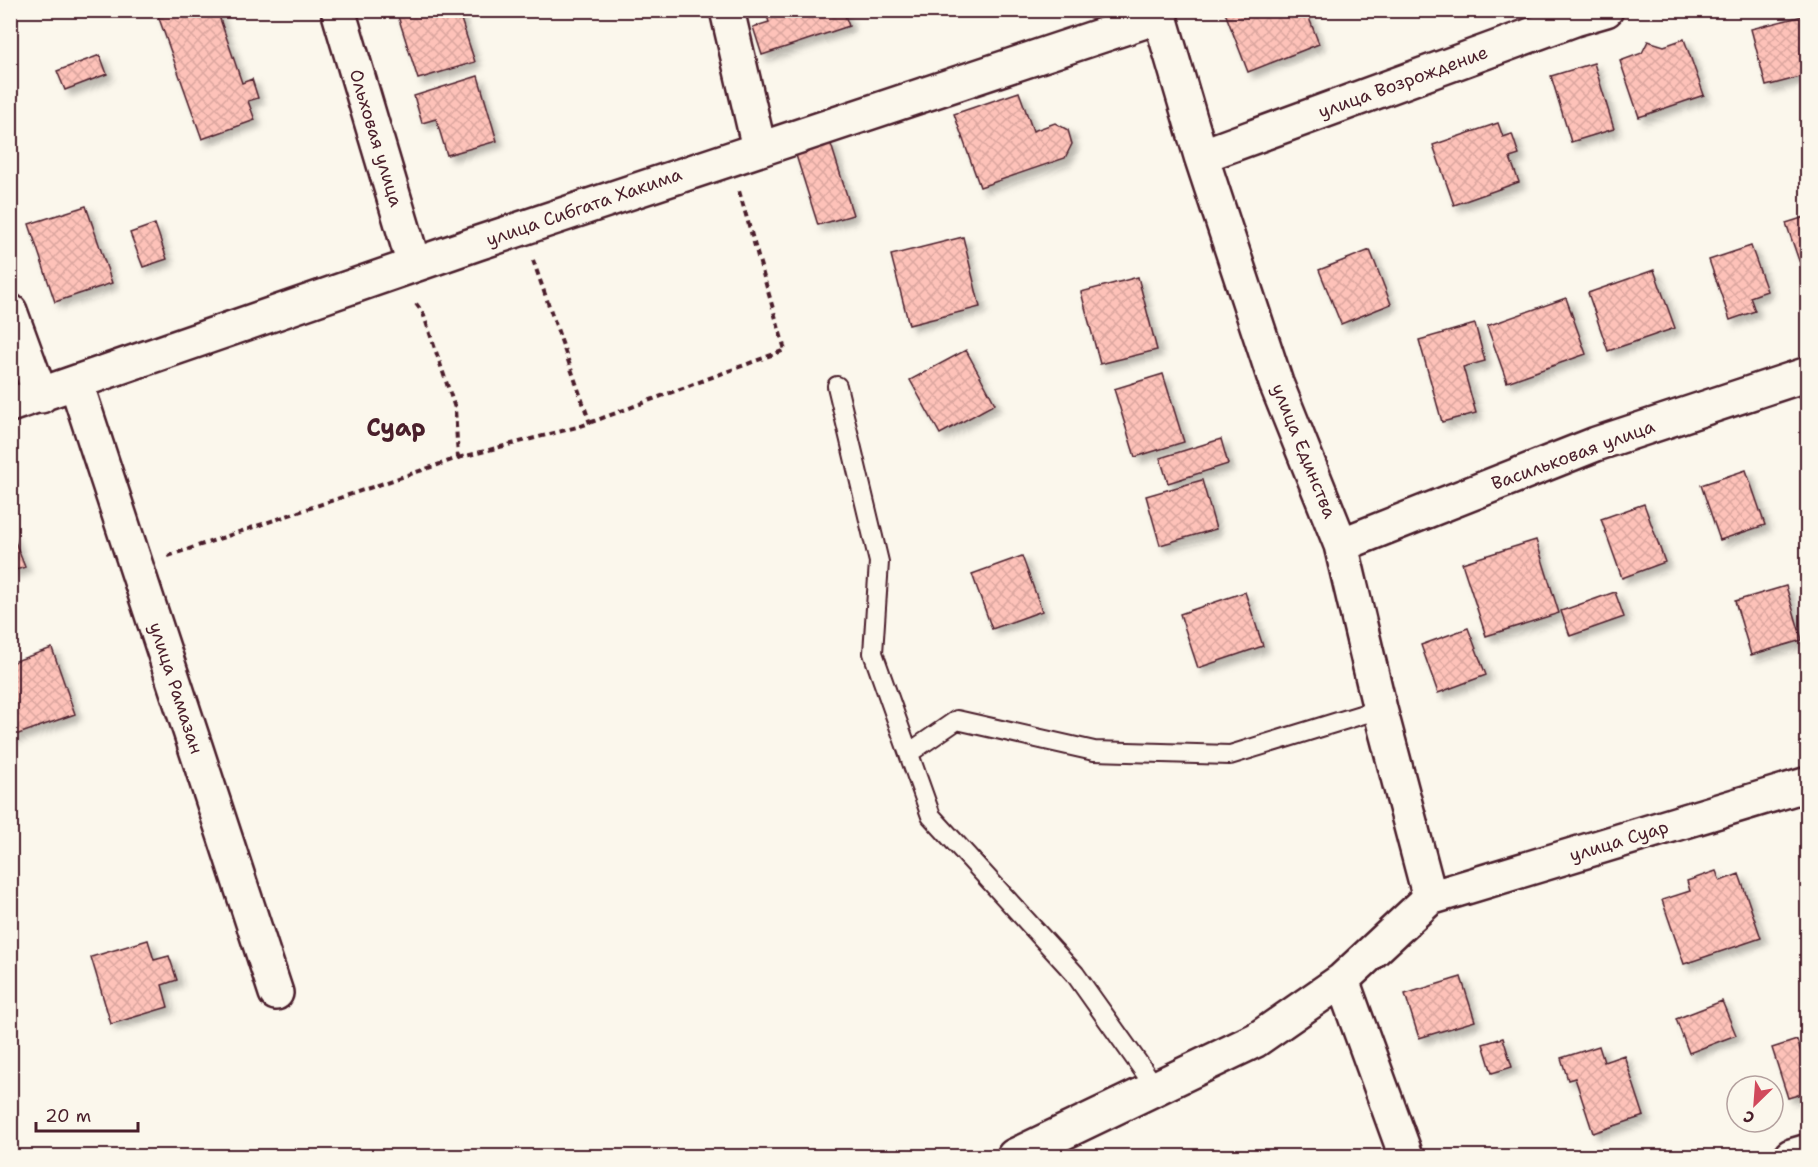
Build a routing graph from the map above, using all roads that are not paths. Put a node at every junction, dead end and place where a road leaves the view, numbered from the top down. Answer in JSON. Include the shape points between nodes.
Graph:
{"nodes":[{"id":1,"x":338,"y":10,"type":"edge"},
{"id":2,"x":727,"y":10,"type":"edge"},
{"id":3,"x":1606,"y":10,"type":"edge"},
{"id":4,"x":1159,"y":13,"type":"edge"},
{"id":5,"x":1573,"y":15,"type":"edge"},
{"id":6,"x":744,"y":153,"type":"junction"},
{"id":7,"x":1201,"y":156,"type":"junction"},
{"id":8,"x":403,"y":269,"type":"junction"},
{"id":9,"x":10,"y":311,"type":"edge"},
{"id":10,"x":1808,"y":374,"type":"edge"},
{"id":11,"x":76,"y":382,"type":"junction"},
{"id":12,"x":837,"y":386,"type":"dead end"},
{"id":13,"x":41,"y":396,"type":"junction"},
{"id":14,"x":10,"y":405,"type":"edge"},
{"id":15,"x":1341,"y":544,"type":"junction"},
{"id":16,"x":1380,"y":710,"type":"junction"},
{"id":17,"x":909,"y":753,"type":"junction"},
{"id":18,"x":1808,"y":784,"type":"edge"},
{"id":19,"x":1430,"y":898,"type":"junction"},
{"id":20,"x":1342,"y":980,"type":"junction"},
{"id":21,"x":276,"y":993,"type":"dead end"},
{"id":22,"x":1156,"y":1088,"type":"junction"},
{"id":23,"x":1808,"y":1151,"type":"edge"},
{"id":24,"x":1014,"y":1156,"type":"edge"},
{"id":25,"x":1406,"y":1156,"type":"edge"},
{"id":26,"x":1791,"y":1156,"type":"edge"}],
"edges":[{"from":1,"to":8,"type":"street","name":"Ольховая улица"},
{"from":2,"to":6,"type":"street"},
{"from":3,"to":5,"type":"street","name":"улица Возрождение"},
{"from":4,"to":6,"type":"street","name":"улица Сибгата Хакима"},
{"from":4,"to":7,"type":"street","name":"улица Единства"},
{"from":5,"to":7,"type":"street","name":"улица Возрождение"},
{"from":6,"to":8,"type":"street","name":"улица Сибгата Хакима"},
{"from":7,"to":15,"type":"street","name":"улица Единства","via":[[1276,383]]},
{"from":8,"to":11,"type":"street","name":"улица Сибгата Хакима"},
{"from":9,"to":13,"type":"street"},
{"from":10,"to":15,"type":"street","name":"Васильковая улица","via":[[1596,444]]},
{"from":11,"to":13,"type":"street","name":"улица Сибгата Хакима"},
{"from":11,"to":21,"type":"street","name":"улица Рамазан"},
{"from":12,"to":17,"type":"lane","via":[[879,562],[873,653]]},
{"from":13,"to":14,"type":"street","name":"улица Сибгата Хакима"},
{"from":15,"to":16,"type":"street","name":"улица Единства"},
{"from":16,"to":17,"type":"lane","via":[[1230,755],[1094,751],[957,720]]},
{"from":16,"to":19,"type":"street","name":"улица Единства"},
{"from":17,"to":22,"type":"lane","via":[[931,816],[1075,974]]},
{"from":18,"to":19,"type":"street","name":"улица Суар"},
{"from":19,"to":20,"type":"street"},
{"from":20,"to":22,"type":"street","via":[[1256,1040]]},
{"from":20,"to":25,"type":"street"},
{"from":22,"to":24,"type":"street"},
{"from":23,"to":26,"type":"street"}]}
